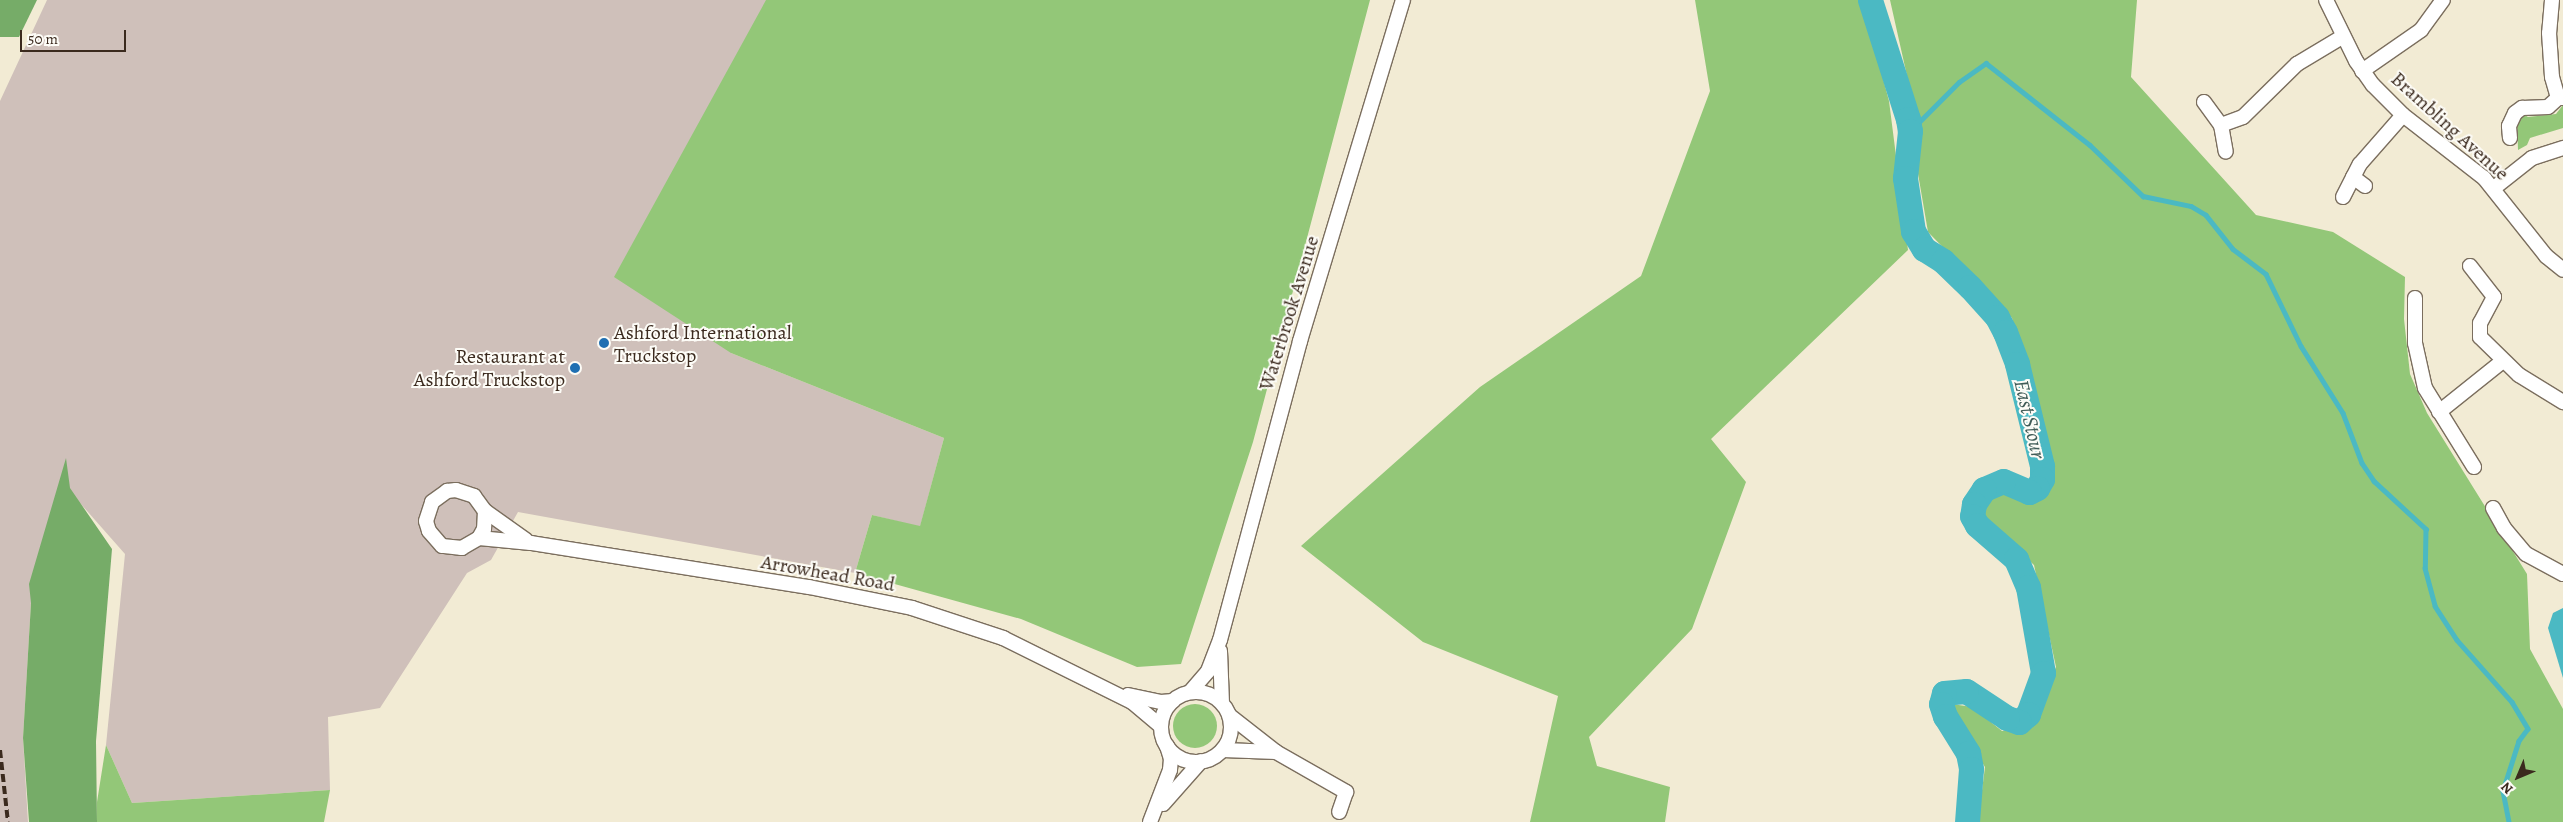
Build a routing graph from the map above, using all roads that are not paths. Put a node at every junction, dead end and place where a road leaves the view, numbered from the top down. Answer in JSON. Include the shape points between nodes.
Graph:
{"nodes":[{"id":1,"x":1403,"y":0,"type":"edge"},
{"id":2,"x":2326,"y":0,"type":"edge"},
{"id":3,"x":2443,"y":0,"type":"edge"},
{"id":4,"x":2552,"y":0,"type":"edge"},
{"id":5,"x":2342,"y":37,"type":"junction"},
{"id":6,"x":2362,"y":71,"type":"junction"},
{"id":7,"x":2560,"y":98,"type":"edge"},
{"id":8,"x":2204,"y":102,"type":"dead end"},
{"id":9,"x":2402,"y":115,"type":"junction"},
{"id":10,"x":2221,"y":125,"type":"junction"},
{"id":11,"x":2510,"y":138,"type":"dead end"},
{"id":12,"x":2563,"y":148,"type":"edge"},
{"id":13,"x":2226,"y":152,"type":"dead end"},
{"id":14,"x":2353,"y":177,"type":"junction"},
{"id":15,"x":2365,"y":186,"type":"dead end"},
{"id":16,"x":2494,"y":188,"type":"junction"},
{"id":17,"x":2343,"y":197,"type":"dead end"},
{"id":18,"x":2470,"y":266,"type":"dead end"},
{"id":19,"x":2563,"y":270,"type":"edge"},
{"id":20,"x":2415,"y":298,"type":"dead end"},
{"id":21,"x":2503,"y":361,"type":"junction"},
{"id":22,"x":2563,"y":402,"type":"edge"},
{"id":23,"x":2439,"y":412,"type":"junction"},
{"id":24,"x":2474,"y":467,"type":"dead end"},
{"id":25,"x":2493,"y":508,"type":"dead end"},
{"id":26,"x":485,"y":511,"type":"junction"},
{"id":27,"x":479,"y":538,"type":"junction"},
{"id":28,"x":531,"y":543,"type":"junction"},
{"id":29,"x":2563,"y":574,"type":"edge"},
{"id":30,"x":1220,"y":640,"type":"junction"},
{"id":31,"x":1106,"y":688,"type":"junction"},
{"id":32,"x":1190,"y":692,"type":"junction"},
{"id":33,"x":1173,"y":701,"type":"junction"},
{"id":34,"x":1222,"y":702,"type":"junction"},
{"id":35,"x":1230,"y":716,"type":"junction"},
{"id":36,"x":1161,"y":726,"type":"junction"},
{"id":37,"x":1167,"y":745,"type":"junction"},
{"id":38,"x":1223,"y":750,"type":"junction"},
{"id":39,"x":1276,"y":752,"type":"junction"},
{"id":40,"x":1201,"y":761,"type":"junction"},
{"id":41,"x":1339,"y":812,"type":"dead end"},
{"id":42,"x":1152,"y":819,"type":"edge"}],
"edges":[{"from":1,"to":30,"type":"street","name":"Waterbrook Avenue","via":[[1300,341]]},
{"from":2,"to":5,"type":"street","name":"Brambling Avenue"},
{"from":3,"to":6,"type":"street","via":[[2421,30]]},
{"from":4,"to":7,"type":"street","via":[[2549,33],[2552,77]]},
{"from":5,"to":6,"type":"street","name":"Brambling Avenue"},
{"from":5,"to":10,"type":"street","via":[[2297,64],[2243,117]]},
{"from":6,"to":9,"type":"street","name":"Brambling Avenue"},
{"from":7,"to":11,"type":"street","via":[[2548,107],[2522,108],[2515,113],[2509,126]]},
{"from":8,"to":10,"type":"street"},
{"from":9,"to":14,"type":"street","via":[[2374,145]]},
{"from":9,"to":16,"type":"street","name":"Brambling Avenue"},
{"from":10,"to":13,"type":"street"},
{"from":12,"to":16,"type":"street","via":[[2532,158]]},
{"from":14,"to":15,"type":"street"},
{"from":14,"to":17,"type":"street"},
{"from":16,"to":19,"type":"street","name":"Brambling Avenue","via":[[2546,256]]},
{"from":18,"to":21,"type":"street","via":[[2494,297],[2480,323],[2480,337],[2495,348]]},
{"from":20,"to":23,"type":"street","via":[[2415,343],[2420,369],[2425,388]]},
{"from":21,"to":22,"type":"street"},
{"from":21,"to":23,"type":"street"},
{"from":23,"to":24,"type":"street"},
{"from":25,"to":29,"type":"street","via":[[2504,528],[2526,554]]},
{"from":26,"to":27,"type":"street","via":[[484,529]]},
{"from":26,"to":27,"type":"street","via":[[474,496],[456,490],[439,495],[428,511],[429,531],[442,546],[462,548]]},
{"from":26,"to":28,"type":"street","name":"Arrowhead Road"},
{"from":27,"to":28,"type":"street","name":"Arrowhead Road"},
{"from":28,"to":31,"type":"street","name":"Arrowhead Road","via":[[809,587],[912,608],[1003,638]]},
{"from":30,"to":32,"type":"street","name":"Waterbrook Avenue","via":[[1208,671]]},
{"from":30,"to":34,"type":"street","name":"Waterbrook Avenue","via":[[1219,687]]},
{"from":31,"to":33,"type":"street","name":"Arrowhead Road","via":[[1148,701]]},
{"from":31,"to":36,"type":"street","name":"Arrowhead Road","via":[[1132,702]]},
{"from":32,"to":33,"type":"street"},
{"from":32,"to":34,"type":"street","via":[[1207,693]]},
{"from":33,"to":36,"type":"street","via":[[1164,712]]},
{"from":34,"to":35,"type":"street"},
{"from":35,"to":38,"type":"street","via":[[1231,733]]},
{"from":35,"to":39,"type":"street"},
{"from":36,"to":37,"type":"street"},
{"from":37,"to":40,"type":"street","via":[[1185,760]]},
{"from":37,"to":42,"type":"street","via":[[1170,770]]},
{"from":38,"to":39,"type":"street"},
{"from":38,"to":40,"type":"street"},
{"from":39,"to":41,"type":"street","via":[[1346,792]]},
{"from":40,"to":42,"type":"street"}]}
